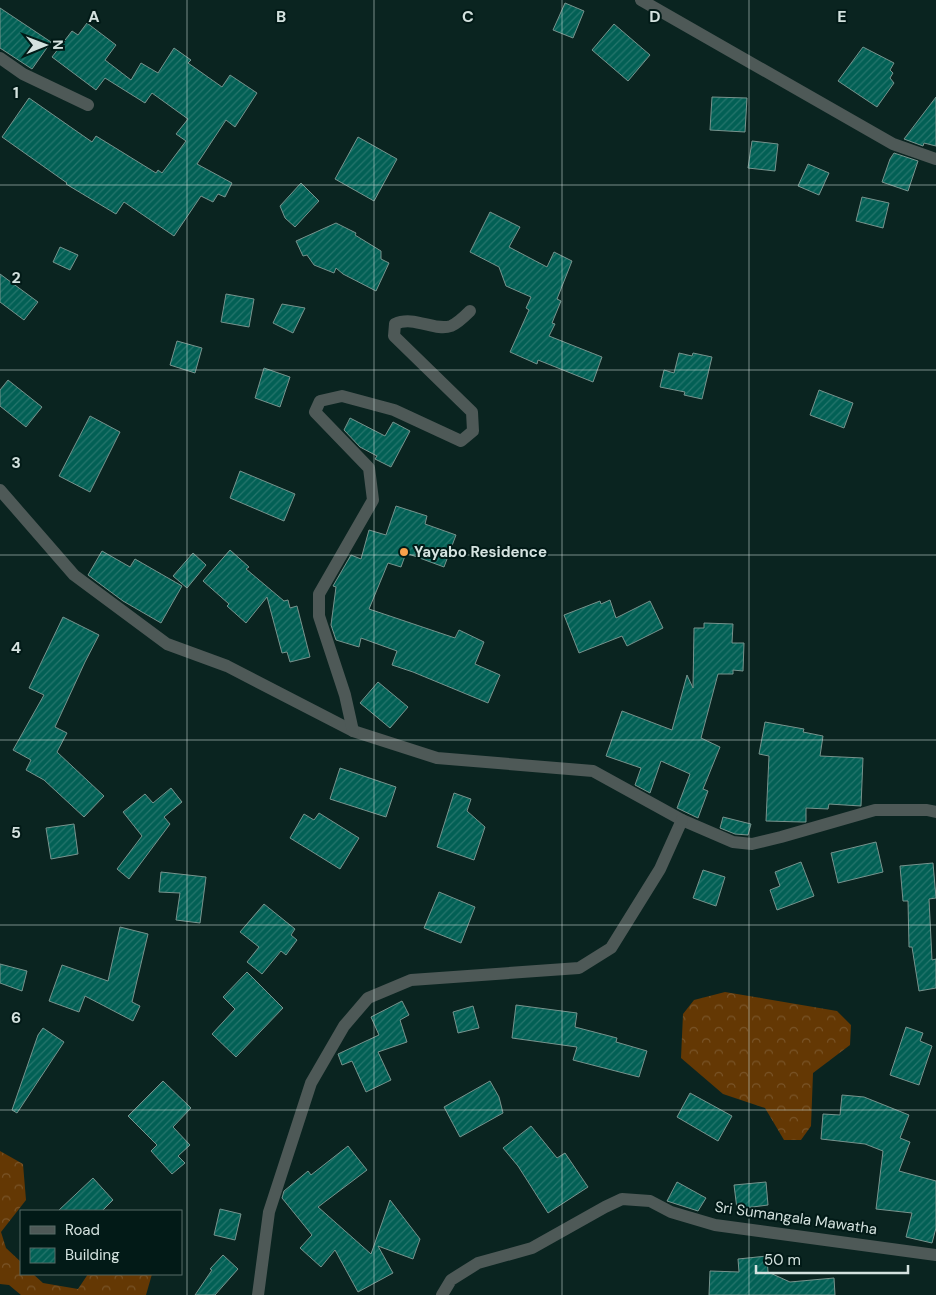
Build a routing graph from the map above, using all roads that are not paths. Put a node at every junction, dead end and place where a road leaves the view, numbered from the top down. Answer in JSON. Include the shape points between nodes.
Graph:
{"nodes":[{"id":1,"x":641,"y":0,"type":"edge"},
{"id":2,"x":0,"y":58,"type":"edge"},
{"id":3,"x":88,"y":105,"type":"dead end"},
{"id":4,"x":936,"y":159,"type":"edge"},
{"id":5,"x":470,"y":311,"type":"dead end"},
{"id":6,"x":0,"y":490,"type":"edge"},
{"id":7,"x":352,"y":731,"type":"junction"},
{"id":8,"x":936,"y":812,"type":"edge"},
{"id":9,"x":682,"y":820,"type":"junction"},
{"id":10,"x":936,"y":1255,"type":"edge"},
{"id":11,"x":258,"y":1295,"type":"edge"},
{"id":12,"x":442,"y":1295,"type":"edge"}],
"edges":[{"from":1,"to":4,"type":"street","via":[[893,144]]},
{"from":2,"to":3,"type":"street","via":[[22,74]]},
{"from":5,"to":7,"type":"street","via":[[448,328],[404,320],[395,324],[394,336],[472,412],[473,431],[461,441],[394,410],[342,396],[320,401],[315,412],[369,468],[373,500],[319,594],[319,616],[345,695]]},
{"from":6,"to":7,"type":"street","via":[[74,575],[167,644],[227,666]]},
{"from":7,"to":9,"type":"street","via":[[437,758],[592,771]]},
{"from":8,"to":9,"type":"street","via":[[875,810],[752,844],[732,842]]},
{"from":9,"to":11,"type":"street","via":[[660,869],[611,948],[578,968],[411,980],[368,998],[344,1026],[311,1083],[268,1212]]},
{"from":10,"to":12,"type":"street","name":"Sri Sumangala Mawatha","via":[[715,1225],[672,1212],[650,1201],[622,1199],[532,1248],[478,1263],[450,1280]]}]}
